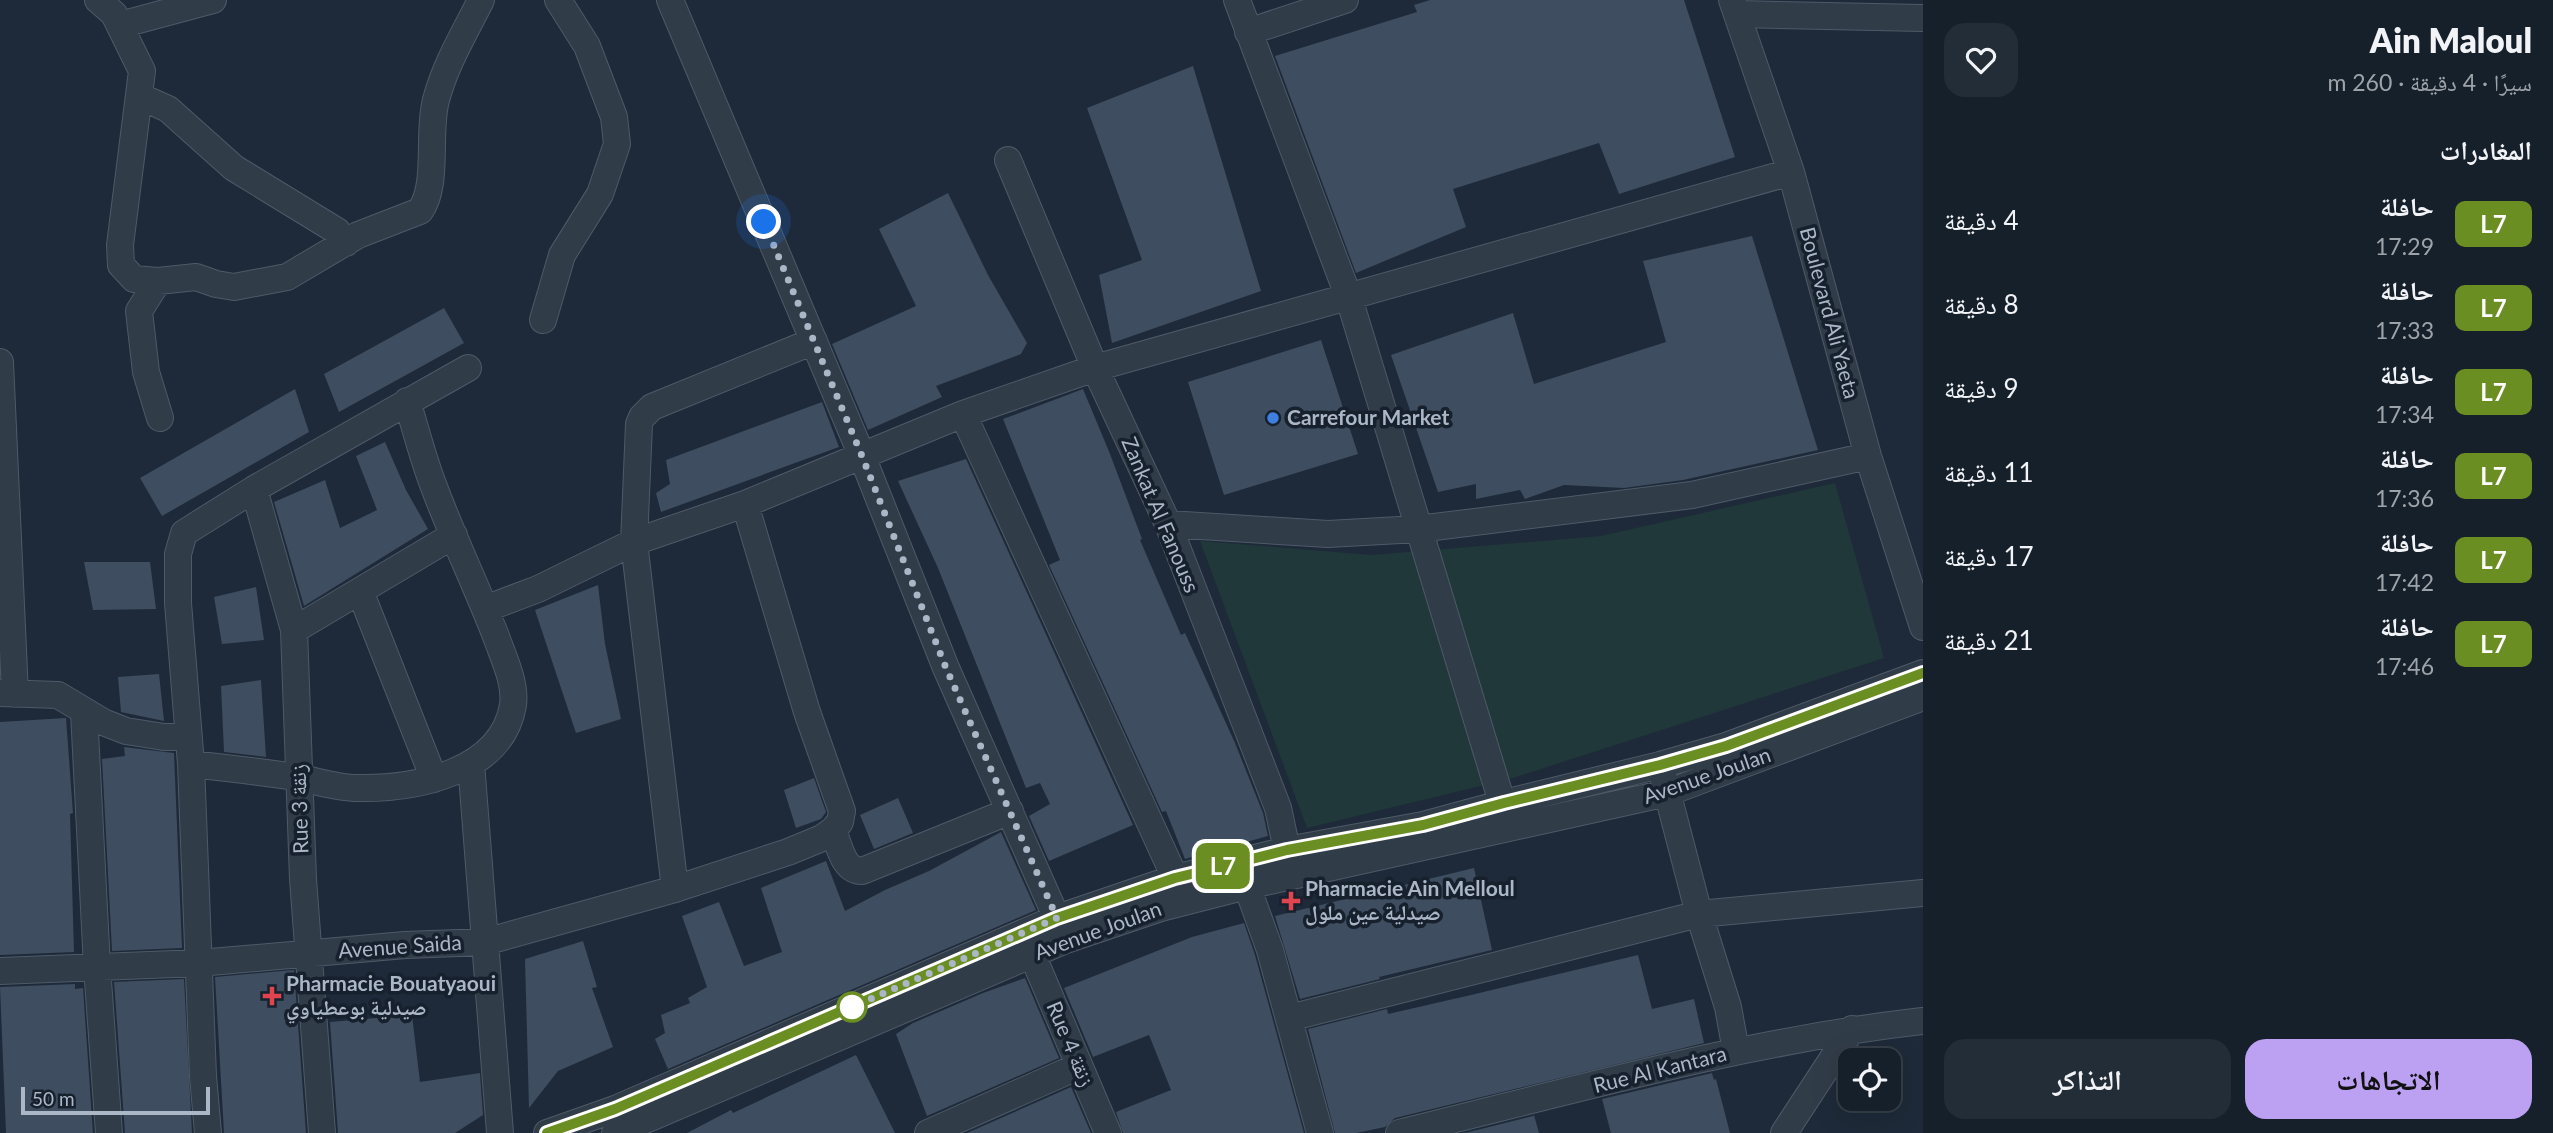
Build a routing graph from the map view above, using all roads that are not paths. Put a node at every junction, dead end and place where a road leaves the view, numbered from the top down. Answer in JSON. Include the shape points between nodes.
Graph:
{"nodes":[{"id":1,"x":98,"y":0,"type":"edge"},
{"id":2,"x":213,"y":0,"type":"edge"},
{"id":3,"x":481,"y":0,"type":"edge"},
{"id":4,"x":558,"y":0,"type":"edge"},
{"id":5,"x":670,"y":0,"type":"edge"},
{"id":6,"x":1237,"y":0,"type":"edge"},
{"id":7,"x":1345,"y":0,"type":"edge"},
{"id":8,"x":1735,"y":7,"type":"edge"},
{"id":9,"x":1923,"y":18,"type":"edge"},
{"id":10,"x":120,"y":25,"type":"junction"},
{"id":11,"x":1248,"y":32,"type":"junction"},
{"id":12,"x":139,"y":96,"type":"junction"},
{"id":13,"x":1008,"y":160,"type":"dead end"},
{"id":14,"x":1791,"y":172,"type":"junction"},
{"id":15,"x":346,"y":243,"type":"junction"},
{"id":16,"x":158,"y":281,"type":"junction"},
{"id":17,"x":1349,"y":298,"type":"junction"},
{"id":18,"x":543,"y":320,"type":"dead end"},
{"id":19,"x":814,"y":341,"type":"junction"},
{"id":20,"x":0,"y":362,"type":"edge"},
{"id":21,"x":468,"y":368,"type":"dead end"},
{"id":22,"x":1095,"y":368,"type":"junction"},
{"id":23,"x":407,"y":401,"type":"junction"},
{"id":24,"x":963,"y":414,"type":"junction"},
{"id":25,"x":160,"y":418,"type":"dead end"},
{"id":26,"x":862,"y":456,"type":"junction"},
{"id":27,"x":1868,"y":456,"type":"junction"},
{"id":28,"x":254,"y":489,"type":"junction"},
{"id":29,"x":745,"y":504,"type":"junction"},
{"id":30,"x":1168,"y":524,"type":"junction"},
{"id":31,"x":1418,"y":529,"type":"junction"},
{"id":32,"x":454,"y":535,"type":"junction"},
{"id":33,"x":634,"y":542,"type":"junction"},
{"id":34,"x":360,"y":591,"type":"junction"},
{"id":35,"x":485,"y":609,"type":"junction"},
{"id":36,"x":1923,"y":627,"type":"edge"},
{"id":37,"x":294,"y":630,"type":"junction"},
{"id":38,"x":1923,"y":673,"type":"edge"},
{"id":39,"x":8,"y":693,"type":"edge"},
{"id":40,"x":1923,"y":698,"type":"edge"},
{"id":41,"x":85,"y":712,"type":"junction"},
{"id":42,"x":188,"y":737,"type":"junction"},
{"id":43,"x":471,"y":763,"type":"junction"},
{"id":44,"x":191,"y":764,"type":"junction"},
{"id":45,"x":1660,"y":765,"type":"junction"},
{"id":46,"x":300,"y":778,"type":"junction"},
{"id":47,"x":434,"y":779,"type":"junction"},
{"id":48,"x":1667,"y":793,"type":"junction"},
{"id":49,"x":1010,"y":811,"type":"junction"},
{"id":50,"x":1506,"y":815,"type":"junction"},
{"id":51,"x":833,"y":830,"type":"junction"},
{"id":52,"x":1287,"y":850,"type":"junction"},
{"id":53,"x":1297,"y":875,"type":"junction"},
{"id":54,"x":1247,"y":886,"type":"junction"},
{"id":55,"x":675,"y":889,"type":"junction"},
{"id":56,"x":1180,"y":890,"type":"junction"},
{"id":57,"x":1923,"y":893,"type":"edge"},
{"id":58,"x":1699,"y":914,"type":"junction"},
{"id":59,"x":1062,"y":929,"type":"junction"},
{"id":60,"x":485,"y":942,"type":"junction"},
{"id":61,"x":1032,"y":954,"type":"junction"},
{"id":62,"x":307,"y":955,"type":"junction"},
{"id":63,"x":199,"y":963,"type":"junction"},
{"id":64,"x":97,"y":967,"type":"junction"},
{"id":65,"x":0,"y":971,"type":"edge"},
{"id":66,"x":1289,"y":1018,"type":"junction"},
{"id":67,"x":1923,"y":1021,"type":"edge"},
{"id":68,"x":1852,"y":1029,"type":"junction"},
{"id":69,"x":1736,"y":1051,"type":"junction"},
{"id":70,"x":1079,"y":1066,"type":"junction"},
{"id":71,"x":108,"y":1133,"type":"edge"},
{"id":72,"x":208,"y":1133,"type":"edge"},
{"id":73,"x":322,"y":1133,"type":"edge"},
{"id":74,"x":500,"y":1133,"type":"edge"},
{"id":75,"x":547,"y":1133,"type":"edge"},
{"id":76,"x":615,"y":1133,"type":"edge"},
{"id":77,"x":928,"y":1133,"type":"edge"},
{"id":78,"x":1108,"y":1133,"type":"edge"},
{"id":79,"x":1320,"y":1133,"type":"edge"},
{"id":80,"x":1399,"y":1133,"type":"edge"},
{"id":81,"x":1784,"y":1133,"type":"edge"}],
"edges":[{"from":1,"to":10,"type":"street"},
{"from":2,"to":10,"type":"street"},
{"from":3,"to":15,"type":"street","via":[[436,100],[426,203],[420,211]]},
{"from":4,"to":18,"type":"street","via":[[587,46],[614,117],[617,144],[600,194],[562,256]]},
{"from":5,"to":19,"type":"street"},
{"from":6,"to":11,"type":"street"},
{"from":7,"to":11,"type":"street"},
{"from":8,"to":9,"type":"street"},
{"from":8,"to":14,"type":"street","name":"Boulevard Ali Yaeta"},
{"from":10,"to":12,"type":"street","via":[[142,71]]},
{"from":11,"to":17,"type":"street"},
{"from":12,"to":15,"type":"street","via":[[168,109],[234,168],[337,231]]},
{"from":12,"to":16,"type":"street","via":[[121,265],[134,279]]},
{"from":13,"to":22,"type":"street","name":"Zankat Al Fanouss"},
{"from":14,"to":17,"type":"street"},
{"from":14,"to":27,"type":"street","name":"Boulevard Ali Yaeta"},
{"from":15,"to":16,"type":"street","via":[[287,277],[234,287],[196,277]]},
{"from":16,"to":25,"type":"street","via":[[139,311],[146,372]]},
{"from":17,"to":22,"type":"street"},
{"from":17,"to":31,"type":"street"},
{"from":19,"to":26,"type":"street"},
{"from":19,"to":33,"type":"street","via":[[652,407],[642,417]]},
{"from":20,"to":39,"type":"street"},
{"from":21,"to":23,"type":"street"},
{"from":22,"to":24,"type":"street"},
{"from":22,"to":30,"type":"street","name":"Zankat Al Fanouss"},
{"from":23,"to":28,"type":"street"},
{"from":23,"to":32,"type":"street","via":[[433,486]]},
{"from":24,"to":26,"type":"street"},
{"from":24,"to":56,"type":"street"},
{"from":26,"to":29,"type":"street"},
{"from":26,"to":49,"type":"street","via":[[946,668]]},
{"from":27,"to":31,"type":"street","via":[[1692,495]]},
{"from":27,"to":36,"type":"street","name":"Boulevard Ali Yaeta"},
{"from":28,"to":37,"type":"street","name":"Rue 3 زنقة"},
{"from":28,"to":42,"type":"street","via":[[184,533],[179,542],[178,603]]},
{"from":29,"to":33,"type":"street"},
{"from":29,"to":51,"type":"street","via":[[807,712],[842,811]]},
{"from":30,"to":31,"type":"street","via":[[1328,534]]},
{"from":30,"to":52,"type":"street","name":"Zankat Al Fanouss","via":[[1278,808]]},
{"from":31,"to":50,"type":"street"},
{"from":32,"to":34,"type":"street"},
{"from":32,"to":35,"type":"street"},
{"from":33,"to":35,"type":"street"},
{"from":33,"to":55,"type":"street"},
{"from":34,"to":37,"type":"street"},
{"from":34,"to":47,"type":"street"},
{"from":35,"to":43,"type":"street","via":[[509,670],[513,707],[494,746]]},
{"from":37,"to":46,"type":"street","name":"Rue 3 زنقة"},
{"from":38,"to":45,"type":"street","name":"Avenue Joulan","via":[[1726,746]]},
{"from":39,"to":41,"type":"street","via":[[58,695]]},
{"from":40,"to":48,"type":"street","name":"Avenue Joulan"},
{"from":41,"to":42,"type":"street","via":[[126,731]]},
{"from":41,"to":64,"type":"street"},
{"from":42,"to":44,"type":"street"},
{"from":43,"to":47,"type":"street"},
{"from":43,"to":60,"type":"street"},
{"from":44,"to":46,"type":"street"},
{"from":44,"to":63,"type":"street"},
{"from":45,"to":48,"type":"street"},
{"from":45,"to":50,"type":"street","name":"Avenue Joulan"},
{"from":46,"to":47,"type":"street","via":[[355,788],[388,788]]},
{"from":46,"to":62,"type":"street","name":"Rue 3 زنقة"},
{"from":48,"to":50,"type":"street","name":"Avenue Joulan"},
{"from":48,"to":58,"type":"street"},
{"from":49,"to":51,"type":"street","via":[[862,871],[847,864]]},
{"from":49,"to":59,"type":"street"},
{"from":50,"to":52,"type":"street","name":"Avenue Joulan"},
{"from":50,"to":53,"type":"street","name":"Avenue Joulan"},
{"from":51,"to":55,"type":"street","name":"Avenue Saida","via":[[788,852]]},
{"from":52,"to":53,"type":"street","name":"Zankat Al Fanouss"},
{"from":52,"to":56,"type":"street","name":"Avenue Joulan"},
{"from":53,"to":54,"type":"street","name":"Avenue Joulan"},
{"from":54,"to":56,"type":"street","name":"Avenue Joulan"},
{"from":54,"to":66,"type":"street"},
{"from":55,"to":60,"type":"street","name":"Avenue Saida"},
{"from":56,"to":59,"type":"street","name":"Avenue Joulan"},
{"from":57,"to":58,"type":"street"},
{"from":58,"to":66,"type":"street"},
{"from":58,"to":69,"type":"street","via":[[1728,1007]]},
{"from":59,"to":61,"type":"street","name":"Avenue Joulan"},
{"from":59,"to":75,"type":"street","name":"Avenue Joulan"},
{"from":60,"to":62,"type":"street","name":"Avenue Saida"},
{"from":60,"to":74,"type":"street"},
{"from":61,"to":70,"type":"street","name":"Rue 4 زنقة"},
{"from":61,"to":76,"type":"street","name":"Avenue Joulan"},
{"from":62,"to":63,"type":"street","name":"Avenue Saida"},
{"from":62,"to":73,"type":"street","name":"Rue 3 زنقة"},
{"from":63,"to":64,"type":"street","name":"Avenue Saida"},
{"from":63,"to":72,"type":"street"},
{"from":64,"to":65,"type":"street","name":"Avenue Saida"},
{"from":64,"to":71,"type":"street"},
{"from":66,"to":79,"type":"street"},
{"from":67,"to":68,"type":"street","name":"Rue Al Kantara"},
{"from":68,"to":69,"type":"street","name":"Rue Al Kantara"},
{"from":68,"to":81,"type":"street"},
{"from":69,"to":80,"type":"street","name":"Rue Al Kantara"},
{"from":70,"to":77,"type":"street"},
{"from":70,"to":78,"type":"street","name":"Rue 4 زنقة"}]}
